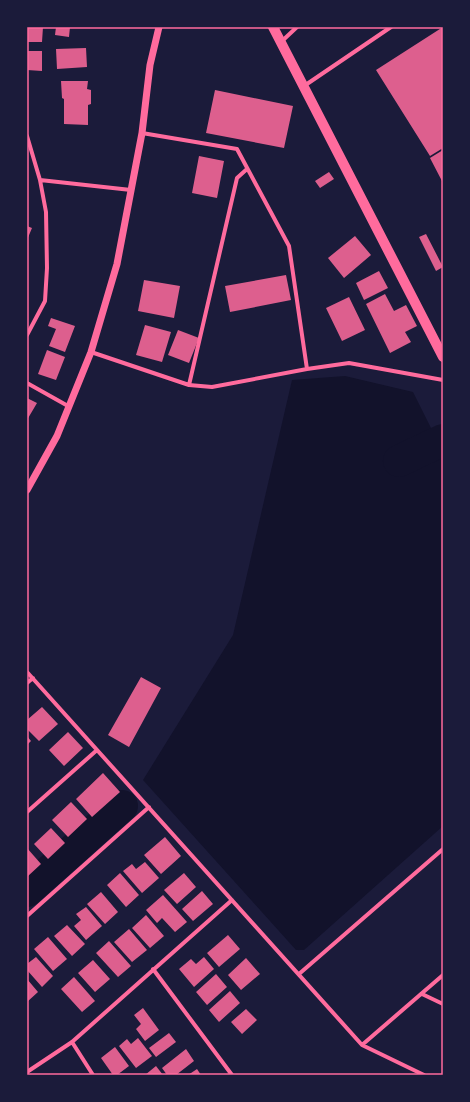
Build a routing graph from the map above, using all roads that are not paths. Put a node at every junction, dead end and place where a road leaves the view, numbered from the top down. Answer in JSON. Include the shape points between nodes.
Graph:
{"nodes":[{"id":1,"x":159,"y":27,"type":"edge"},
{"id":2,"x":273,"y":27,"type":"edge"},
{"id":3,"x":297,"y":27,"type":"edge"},
{"id":4,"x":391,"y":27,"type":"edge"},
{"id":5,"x":281,"y":42,"type":"junction"},
{"id":6,"x":304,"y":86,"type":"junction"},
{"id":7,"x":142,"y":133,"type":"junction"},
{"id":8,"x":27,"y":136,"type":"edge"},
{"id":9,"x":247,"y":169,"type":"junction"},
{"id":10,"x":40,"y":180,"type":"junction"},
{"id":11,"x":131,"y":190,"type":"junction"},
{"id":12,"x":27,"y":335,"type":"edge"},
{"id":13,"x":91,"y":352,"type":"junction"},
{"id":14,"x":443,"y":357,"type":"edge"},
{"id":15,"x":307,"y":368,"type":"junction"},
{"id":16,"x":443,"y":380,"type":"edge"},
{"id":17,"x":27,"y":382,"type":"edge"},
{"id":18,"x":189,"y":385,"type":"junction"},
{"id":19,"x":68,"y":406,"type":"junction"},
{"id":20,"x":27,"y":490,"type":"edge"},
{"id":21,"x":27,"y":672,"type":"edge"},
{"id":22,"x":33,"y":678,"type":"junction"},
{"id":23,"x":27,"y":683,"type":"edge"},
{"id":24,"x":97,"y":750,"type":"junction"},
{"id":25,"x":149,"y":807,"type":"junction"},
{"id":26,"x":27,"y":812,"type":"edge"},
{"id":27,"x":443,"y":849,"type":"edge"},
{"id":28,"x":232,"y":900,"type":"junction"},
{"id":29,"x":27,"y":916,"type":"edge"},
{"id":30,"x":153,"y":969,"type":"junction"},
{"id":31,"x":299,"y":974,"type":"junction"},
{"id":32,"x":443,"y":976,"type":"edge"},
{"id":33,"x":422,"y":994,"type":"junction"},
{"id":34,"x":443,"y":1004,"type":"edge"},
{"id":35,"x":72,"y":1042,"type":"junction"},
{"id":36,"x":362,"y":1044,"type":"junction"},
{"id":37,"x":27,"y":1072,"type":"edge"},
{"id":38,"x":416,"y":1073,"type":"edge"},
{"id":39,"x":93,"y":1075,"type":"edge"},
{"id":40,"x":232,"y":1075,"type":"edge"},
{"id":41,"x":424,"y":1075,"type":"edge"}],
"edges":[{"from":1,"to":7,"type":"street","via":[[150,65]]},
{"from":2,"to":5,"type":"main road"},
{"from":3,"to":5,"type":"street"},
{"from":4,"to":6,"type":"street"},
{"from":5,"to":6,"type":"main road"},
{"from":6,"to":14,"type":"main road"},
{"from":7,"to":9,"type":"street","via":[[237,149]]},
{"from":7,"to":11,"type":"street"},
{"from":8,"to":10,"type":"street"},
{"from":9,"to":15,"type":"street","via":[[289,246]]},
{"from":9,"to":18,"type":"street","via":[[237,178]]},
{"from":10,"to":11,"type":"street"},
{"from":10,"to":12,"type":"street","via":[[46,212],[45,301]]},
{"from":11,"to":13,"type":"street","via":[[117,264]]},
{"from":13,"to":18,"type":"street"},
{"from":13,"to":19,"type":"street"},
{"from":15,"to":16,"type":"street","via":[[348,363]]},
{"from":15,"to":18,"type":"street","via":[[212,387]]},
{"from":17,"to":19,"type":"street"},
{"from":19,"to":20,"type":"street","via":[[57,436]]},
{"from":21,"to":22,"type":"street"},
{"from":22,"to":23,"type":"street"},
{"from":22,"to":24,"type":"street"},
{"from":24,"to":25,"type":"street"},
{"from":24,"to":26,"type":"street"},
{"from":25,"to":28,"type":"street"},
{"from":25,"to":29,"type":"street"},
{"from":27,"to":31,"type":"street"},
{"from":28,"to":30,"type":"street"},
{"from":28,"to":31,"type":"street"},
{"from":30,"to":35,"type":"street"},
{"from":30,"to":40,"type":"street"},
{"from":31,"to":36,"type":"street"},
{"from":32,"to":33,"type":"street"},
{"from":33,"to":34,"type":"street"},
{"from":33,"to":36,"type":"street"},
{"from":35,"to":37,"type":"street"},
{"from":35,"to":39,"type":"street"},
{"from":36,"to":38,"type":"street"},
{"from":38,"to":41,"type":"street"}]}
